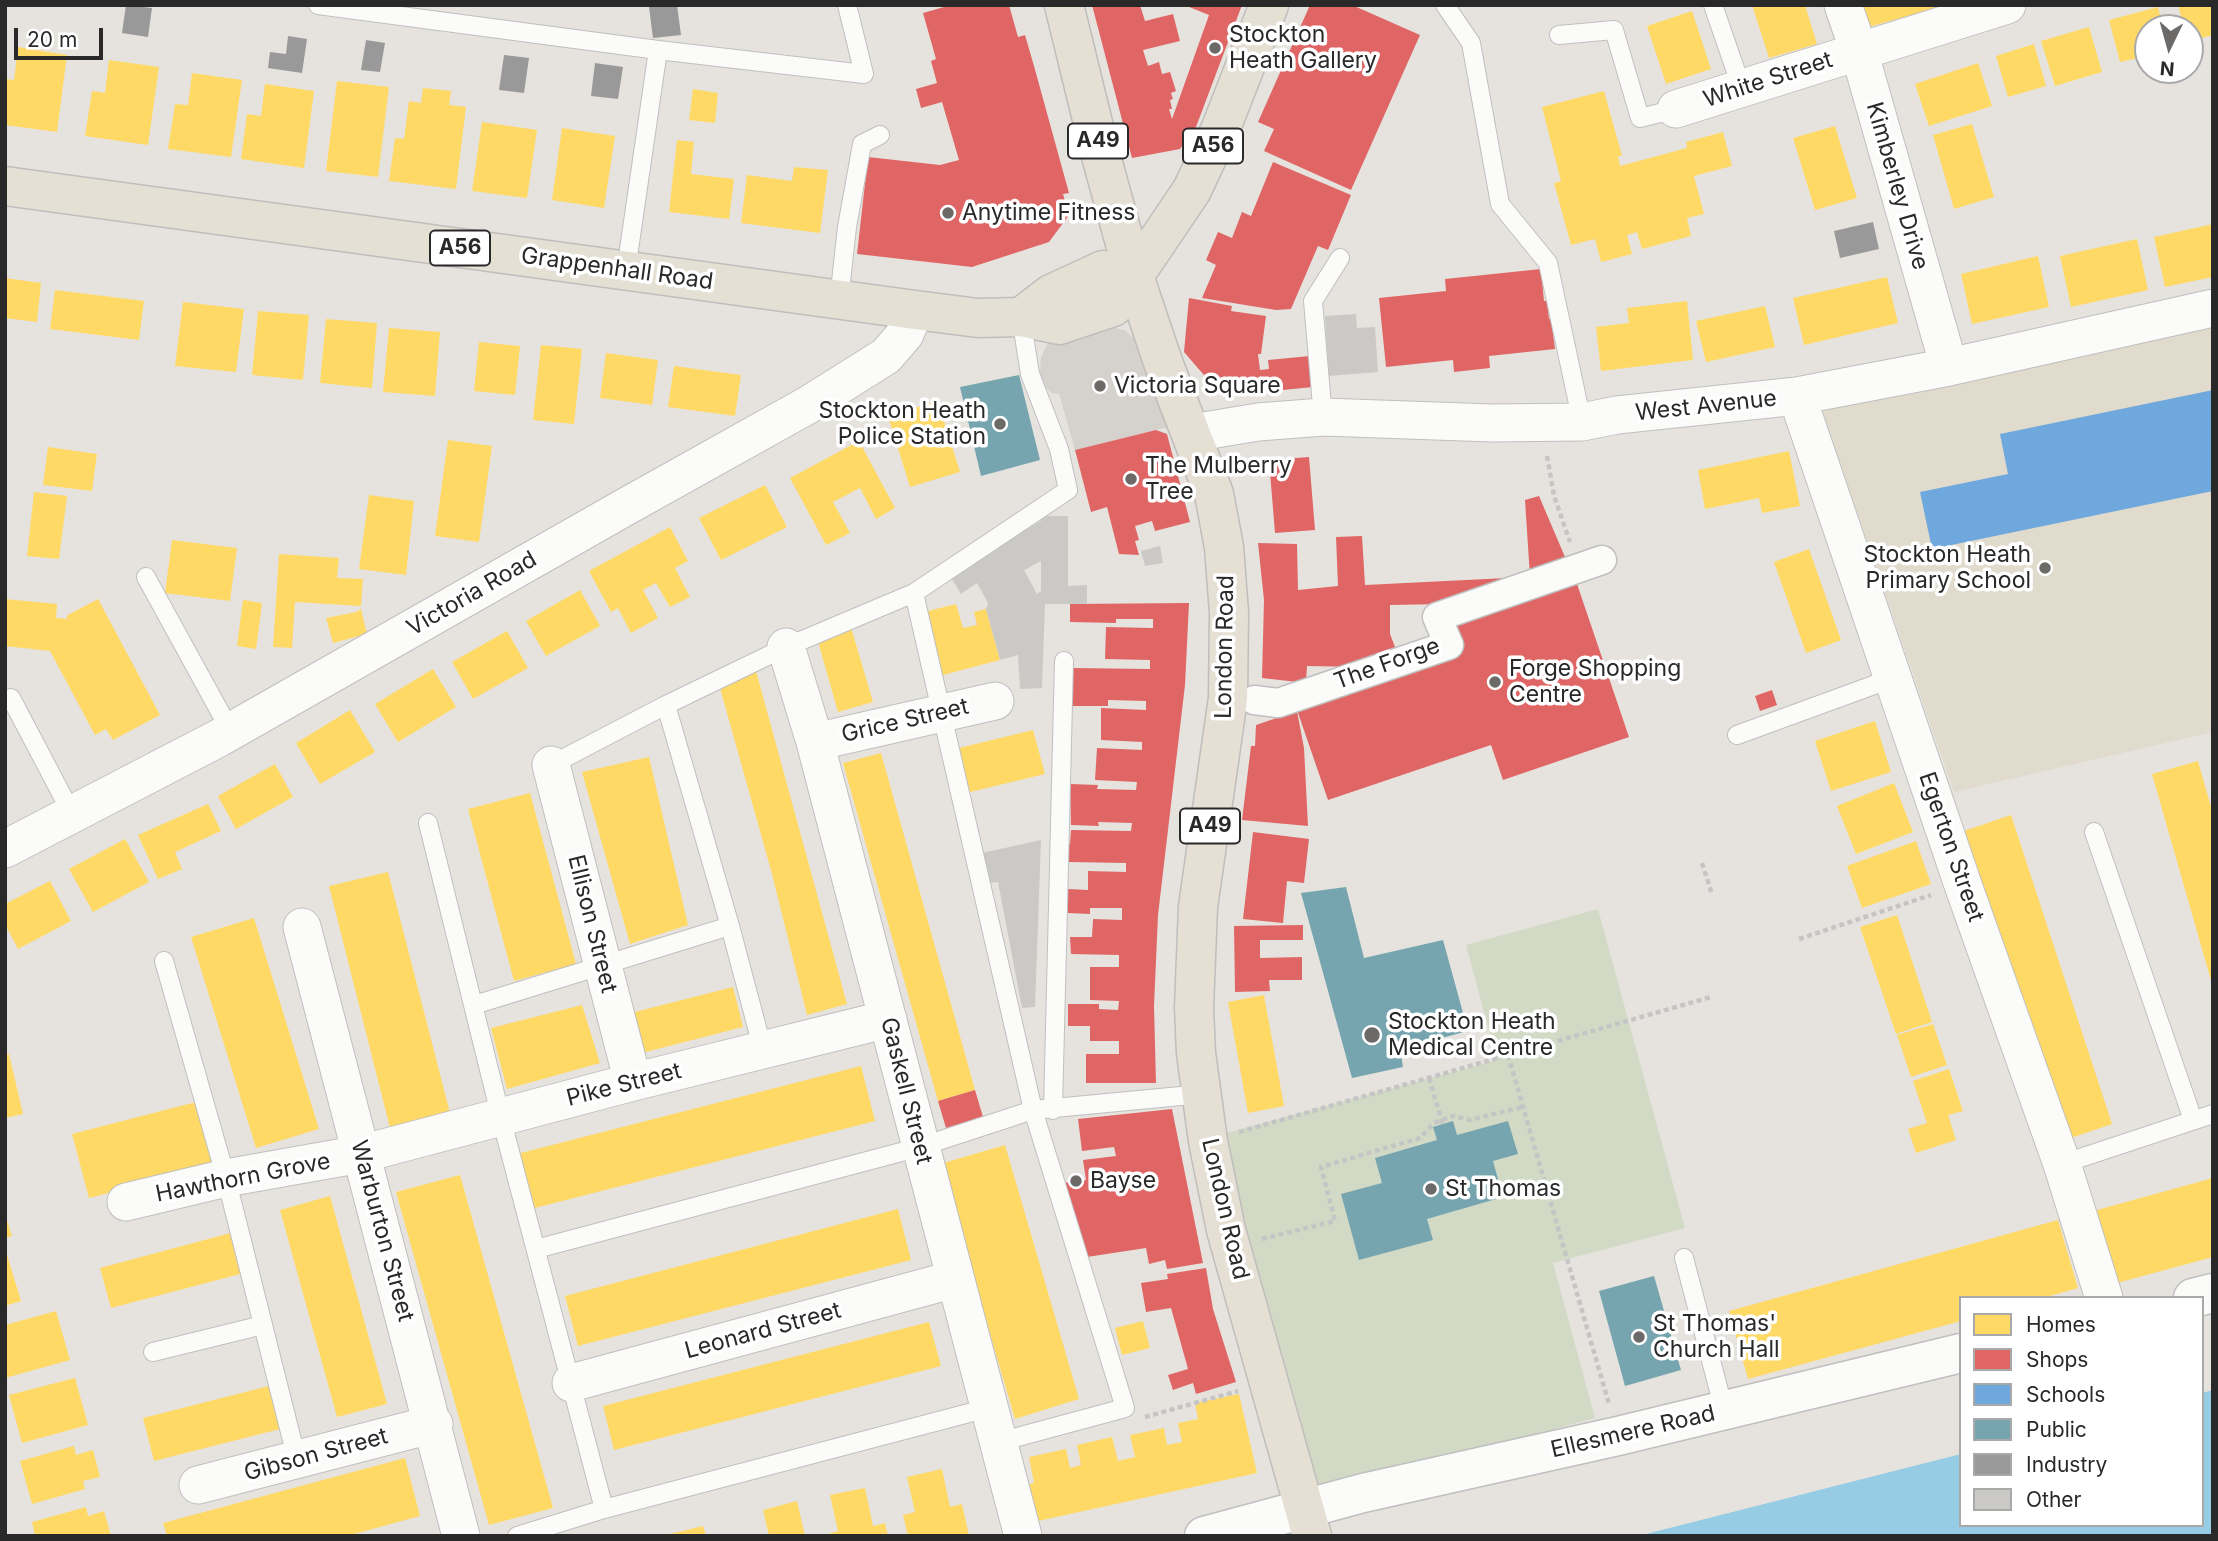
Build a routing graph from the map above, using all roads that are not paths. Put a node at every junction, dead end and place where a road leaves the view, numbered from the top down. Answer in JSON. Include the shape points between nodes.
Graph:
{"nodes":[{"id":1,"x":318,"y":5,"type":"edge"},
{"id":2,"x":847,"y":5,"type":"edge"},
{"id":3,"x":1064,"y":5,"type":"edge"},
{"id":4,"x":1269,"y":5,"type":"edge"},
{"id":5,"x":1445,"y":5,"type":"edge"},
{"id":6,"x":1713,"y":5,"type":"edge"},
{"id":7,"x":1843,"y":5,"type":"edge"},
{"id":8,"x":2007,"y":5,"type":"edge"},
{"id":9,"x":1559,"y":34,"type":"dead end"},
{"id":10,"x":658,"y":50,"type":"junction"},
{"id":11,"x":1859,"y":51,"type":"junction"},
{"id":12,"x":1742,"y":89,"type":"junction"},
{"id":13,"x":1676,"y":109,"type":"joint"},
{"id":14,"x":880,"y":135,"type":"dead end"},
{"id":15,"x":5,"y":186,"type":"edge"},
{"id":16,"x":1340,"y":258,"type":"dead end"},
{"id":17,"x":626,"y":270,"type":"junction"},
{"id":18,"x":1135,"y":276,"type":"junction"},
{"id":19,"x":839,"y":300,"type":"junction"},
{"id":20,"x":2213,"y":308,"type":"edge"},
{"id":21,"x":915,"y":310,"type":"junction"},
{"id":22,"x":1021,"y":317,"type":"junction"},
{"id":23,"x":1949,"y":366,"type":"junction"},
{"id":24,"x":1797,"y":396,"type":"junction"},
{"id":25,"x":1323,"y":417,"type":"junction"},
{"id":26,"x":1582,"y":422,"type":"junction"},
{"id":27,"x":1192,"y":433,"type":"junction"},
{"id":28,"x":1591,"y":564,"type":"road end"},
{"id":29,"x":146,"y":577,"type":"dead end"},
{"id":30,"x":914,"y":593,"type":"junction"},
{"id":31,"x":786,"y":647,"type":"junction"},
{"id":32,"x":1064,"y":661,"type":"dead end"},
{"id":33,"x":1893,"y":678,"type":"junction"},
{"id":34,"x":11,"y":698,"type":"dead end"},
{"id":35,"x":1254,"y":700,"type":"dead end"},
{"id":36,"x":995,"y":701,"type":"dead end"},
{"id":37,"x":666,"y":705,"type":"junction"},
{"id":38,"x":941,"y":712,"type":"junction"},
{"id":39,"x":230,"y":732,"type":"junction"},
{"id":40,"x":1737,"y":735,"type":"dead end"},
{"id":41,"x":816,"y":742,"type":"junction"},
{"id":42,"x":551,"y":765,"type":"joint"},
{"id":43,"x":73,"y":816,"type":"junction"},
{"id":44,"x":428,"y":823,"type":"dead end"},
{"id":45,"x":2094,"y":832,"type":"dead end"},
{"id":46,"x":5,"y":849,"type":"edge"},
{"id":47,"x":730,"y":926,"type":"junction"},
{"id":48,"x":302,"y":927,"type":"dead end"},
{"id":49,"x":164,"y":961,"type":"dead end"},
{"id":50,"x":602,"y":965,"type":"junction"},
{"id":51,"x":474,"y":1005,"type":"junction"},
{"id":52,"x":888,"y":1019,"type":"junction"},
{"id":53,"x":763,"y":1051,"type":"junction"},
{"id":54,"x":633,"y":1082,"type":"junction"},
{"id":55,"x":1202,"y":1094,"type":"junction"},
{"id":56,"x":1033,"y":1110,"type":"junction"},
{"id":57,"x":1054,"y":1110,"type":"junction"},
{"id":58,"x":2213,"y":1114,"type":"edge"},
{"id":59,"x":501,"y":1118,"type":"junction"},
{"id":60,"x":2193,"y":1120,"type":"junction"},
{"id":61,"x":920,"y":1147,"type":"junction"},
{"id":62,"x":361,"y":1154,"type":"junction"},
{"id":63,"x":2062,"y":1164,"type":"junction"},
{"id":64,"x":226,"y":1178,"type":"junction"},
{"id":65,"x":126,"y":1202,"type":"dead end"},
{"id":66,"x":536,"y":1249,"type":"junction"},
{"id":67,"x":1684,"y":1258,"type":"dead end"},
{"id":68,"x":955,"y":1279,"type":"junction"},
{"id":69,"x":2103,"y":1296,"type":"edge"},
{"id":70,"x":263,"y":1325,"type":"junction"},
{"id":71,"x":153,"y":1352,"type":"dead end"},
{"id":72,"x":1959,"y":1353,"type":"edge"},
{"id":73,"x":571,"y":1383,"type":"junction"},
{"id":74,"x":988,"y":1408,"type":"junction"},
{"id":75,"x":1724,"y":1410,"type":"junction"},
{"id":76,"x":434,"y":1424,"type":"junction"},
{"id":77,"x":999,"y":1442,"type":"junction"},
{"id":78,"x":297,"y":1460,"type":"junction"},
{"id":79,"x":198,"y":1485,"type":"dead end"},
{"id":80,"x":604,"y":1509,"type":"junction"},
{"id":81,"x":1308,"y":1522,"type":"edge"},
{"id":82,"x":461,"y":1536,"type":"edge"},
{"id":83,"x":517,"y":1536,"type":"edge"},
{"id":84,"x":1023,"y":1536,"type":"edge"},
{"id":85,"x":1204,"y":1536,"type":"edge"}],
"edges":[{"from":1,"to":10,"type":"lane"},
{"from":2,"to":10,"type":"lane","via":[[864,74]]},
{"from":3,"to":18,"type":"highway","name":"London Road","number":"A49"},
{"from":4,"to":18,"type":"main road","number":"A56","via":[[1192,190]]},
{"from":5,"to":26,"type":"lane","via":[[1471,43],[1500,204],[1548,263]]},
{"from":6,"to":12,"type":"lane"},
{"from":7,"to":11,"type":"street","name":"Kimberley Drive"},
{"from":8,"to":11,"type":"street","name":"White Street"},
{"from":9,"to":13,"type":"lane","via":[[1615,30],[1640,118]]},
{"from":10,"to":17,"type":"lane"},
{"from":11,"to":12,"type":"street","name":"White Street"},
{"from":11,"to":23,"type":"street","name":"Kimberley Drive"},
{"from":12,"to":13,"type":"street","name":"White Street"},
{"from":14,"to":19,"type":"lane","via":[[862,144]]},
{"from":15,"to":17,"type":"main road","name":"Grappenhall Road","number":"A56"},
{"from":16,"to":25,"type":"lane","via":[[1313,301]]},
{"from":17,"to":19,"type":"main road","name":"Grappenhall Road","number":"A56"},
{"from":18,"to":22,"type":"main road","via":[[1103,270],[1051,293]]},
{"from":18,"to":27,"type":"highway","name":"London Road","number":"A49"},
{"from":19,"to":21,"type":"main road","name":"Grappenhall Road","number":"A56"},
{"from":20,"to":23,"type":"street","name":"West Avenue"},
{"from":21,"to":22,"type":"main road","name":"Grappenhall Road","number":"A56","via":[[978,318]]},
{"from":21,"to":39,"type":"street","name":"Victoria Road","via":[[905,334],[886,356],[862,372]]},
{"from":22,"to":30,"type":"lane","via":[[1030,374],[1059,449],[1068,490]]},
{"from":23,"to":24,"type":"street","name":"West Avenue"},
{"from":24,"to":26,"type":"street","name":"West Avenue"},
{"from":24,"to":33,"type":"street","name":"Egerton Street"},
{"from":25,"to":26,"type":"street","name":"West Avenue"},
{"from":25,"to":27,"type":"street","name":"West Avenue"},
{"from":27,"to":55,"type":"highway","name":"London Road","number":"A49","via":[[1214,494],[1229,613],[1228,698],[1198,907],[1194,1008]]},
{"from":28,"to":35,"type":"street","name":"The Forge","via":[[1437,617],[1449,645],[1278,703]]},
{"from":29,"to":39,"type":"lane"},
{"from":30,"to":31,"type":"lane"},
{"from":30,"to":38,"type":"lane"},
{"from":31,"to":37,"type":"lane"},
{"from":31,"to":41,"type":"street","name":"Gaskell Street"},
{"from":32,"to":57,"type":"lane"},
{"from":33,"to":40,"type":"lane"},
{"from":33,"to":63,"type":"street","name":"Egerton Street"},
{"from":34,"to":43,"type":"lane"},
{"from":36,"to":38,"type":"street","name":"Grice Street"},
{"from":37,"to":42,"type":"lane"},
{"from":37,"to":47,"type":"lane"},
{"from":38,"to":41,"type":"street","name":"Grice Street"},
{"from":38,"to":56,"type":"lane"},
{"from":39,"to":43,"type":"street","name":"Victoria Road"},
{"from":41,"to":52,"type":"street","name":"Gaskell Street"},
{"from":42,"to":50,"type":"street","name":"Ellison Street"},
{"from":43,"to":46,"type":"street","name":"Victoria Road"},
{"from":44,"to":51,"type":"lane"},
{"from":45,"to":60,"type":"lane"},
{"from":47,"to":50,"type":"lane"},
{"from":47,"to":53,"type":"lane"},
{"from":48,"to":62,"type":"street","name":"Warburton Street"},
{"from":49,"to":64,"type":"lane"},
{"from":50,"to":51,"type":"lane"},
{"from":50,"to":54,"type":"street","name":"Ellison Street"},
{"from":51,"to":59,"type":"lane"},
{"from":52,"to":53,"type":"street","name":"Pike Street"},
{"from":52,"to":61,"type":"street","name":"Gaskell Street"},
{"from":53,"to":54,"type":"street","name":"Pike Street"},
{"from":54,"to":59,"type":"street","name":"Pike Street"},
{"from":55,"to":57,"type":"lane"},
{"from":55,"to":81,"type":"highway","name":"London Road","number":"A49","via":[[1226,1230]]},
{"from":56,"to":57,"type":"lane"},
{"from":56,"to":61,"type":"lane"},
{"from":56,"to":77,"type":"lane","via":[[1125,1408]]},
{"from":58,"to":60,"type":"lane"},
{"from":59,"to":62,"type":"street","name":"Pike Street"},
{"from":59,"to":66,"type":"lane"},
{"from":60,"to":63,"type":"lane"},
{"from":61,"to":66,"type":"lane"},
{"from":61,"to":68,"type":"street","name":"Gaskell Street"},
{"from":62,"to":64,"type":"street","name":"Hawthorn Grove"},
{"from":62,"to":76,"type":"street","name":"Warburton Street"},
{"from":63,"to":69,"type":"street","name":"Egerton Street"},
{"from":64,"to":65,"type":"street","name":"Hawthorn Grove"},
{"from":64,"to":70,"type":"lane"},
{"from":66,"to":73,"type":"lane"},
{"from":67,"to":75,"type":"lane"},
{"from":68,"to":73,"type":"street","name":"Leonard Street"},
{"from":68,"to":74,"type":"street","name":"Gaskell Street"},
{"from":70,"to":71,"type":"lane"},
{"from":70,"to":78,"type":"lane"},
{"from":72,"to":75,"type":"main road","name":"Ellesmere Road"},
{"from":73,"to":80,"type":"lane"},
{"from":74,"to":77,"type":"street","name":"Gaskell Street"},
{"from":74,"to":80,"type":"lane"},
{"from":75,"to":81,"type":"main road","name":"Ellesmere Road","via":[[1363,1493]]},
{"from":76,"to":78,"type":"street","name":"Gibson Street"},
{"from":76,"to":82,"type":"street","name":"Warburton Street"},
{"from":77,"to":84,"type":"street","name":"Gaskell Street"},
{"from":78,"to":79,"type":"street","name":"Gibson Street"},
{"from":80,"to":83,"type":"lane"},
{"from":81,"to":85,"type":"main road","name":"Ellesmere Road"}]}
